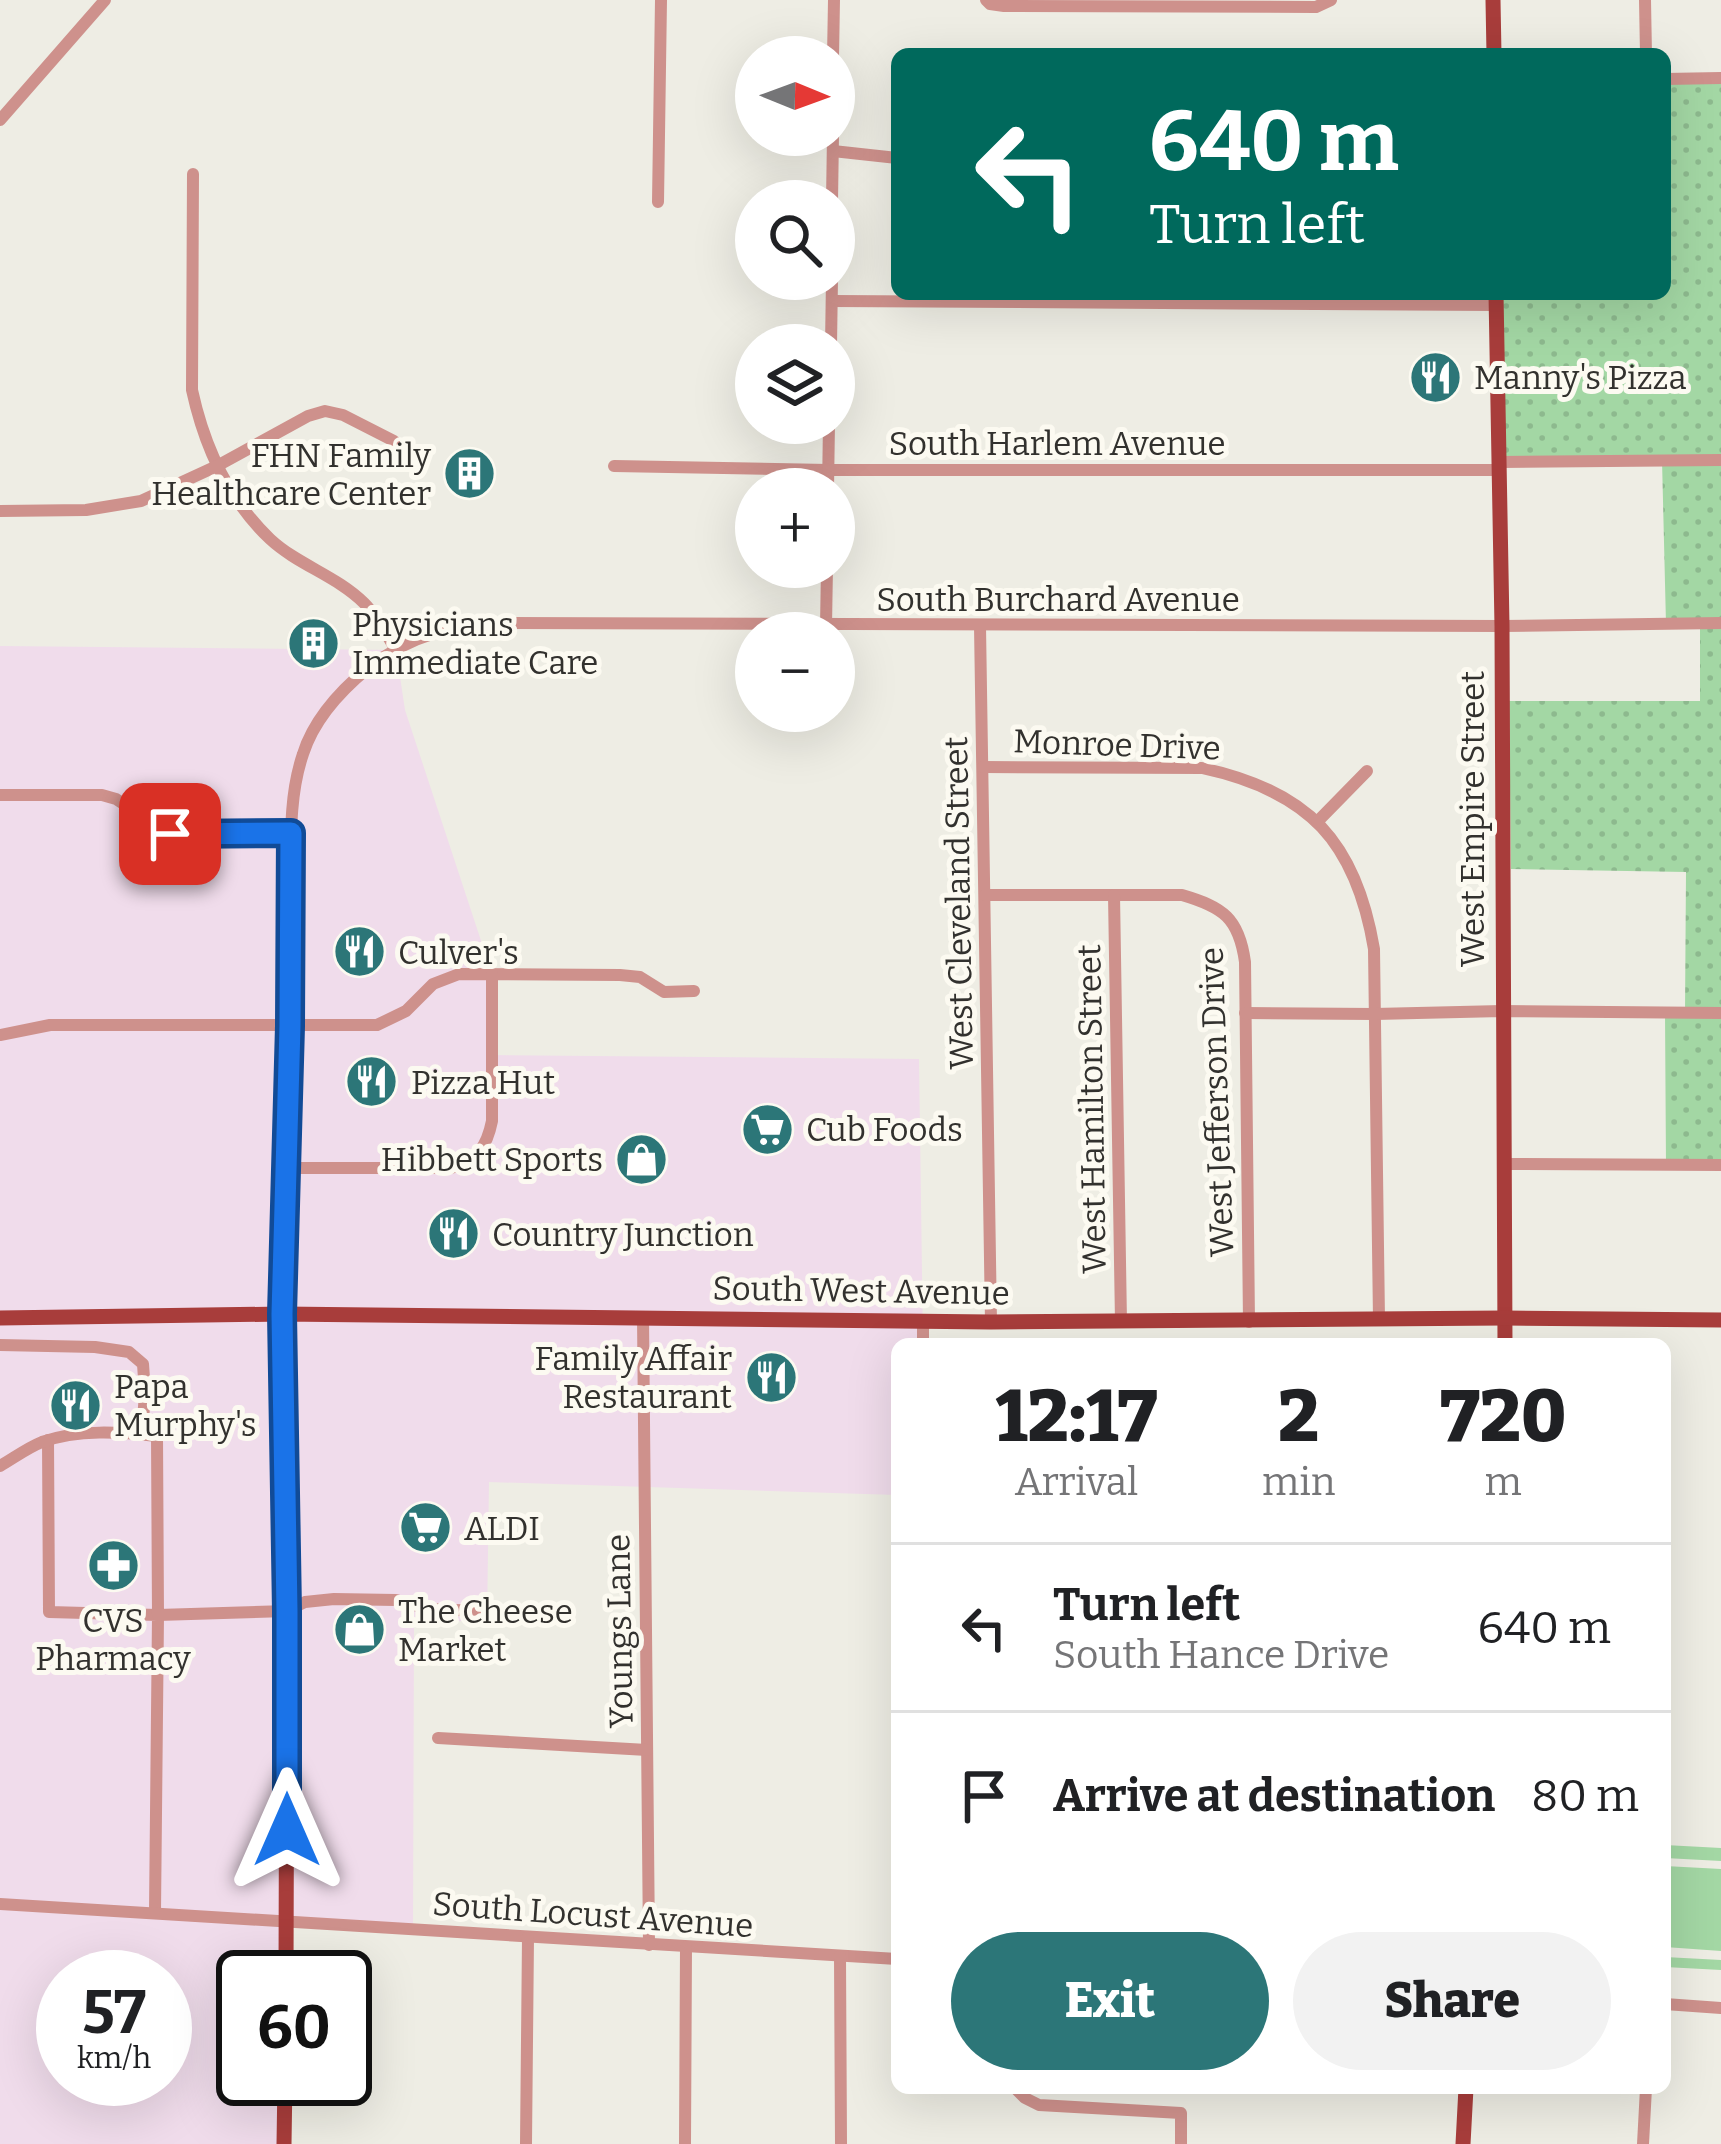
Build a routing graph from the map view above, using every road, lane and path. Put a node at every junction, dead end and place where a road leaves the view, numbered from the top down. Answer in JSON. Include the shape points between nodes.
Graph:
{"nodes":[{"id":1,"x":105,"y":0,"type":"edge"},
{"id":2,"x":661,"y":0,"type":"edge"},
{"id":3,"x":834,"y":0,"type":"edge"},
{"id":4,"x":986,"y":0,"type":"edge"},
{"id":5,"x":1331,"y":0,"type":"edge"},
{"id":6,"x":1493,"y":0,"type":"edge"},
{"id":7,"x":1645,"y":0,"type":"edge"},
{"id":8,"x":833,"y":36,"type":"edge"},
{"id":9,"x":1493,"y":48,"type":"edge"},
{"id":10,"x":1646,"y":48,"type":"edge"},
{"id":11,"x":1721,"y":78,"type":"edge"},
{"id":12,"x":1671,"y":79,"type":"edge"},
{"id":13,"x":0,"y":119,"type":"edge"},
{"id":14,"x":855,"y":153,"type":"edge"},
{"id":15,"x":891,"y":157,"type":"edge"},
{"id":16,"x":193,"y":174,"type":"dead end"},
{"id":17,"x":658,"y":202,"type":"dead end"},
{"id":18,"x":1275,"y":300,"type":"edge"},
{"id":19,"x":1496,"y":300,"type":"edge"},
{"id":20,"x":832,"y":302,"type":"joint"},
{"id":21,"x":831,"y":324,"type":"edge"},
{"id":22,"x":394,"y":441,"type":"dead end"},
{"id":23,"x":1721,"y":460,"type":"edge"},
{"id":24,"x":217,"y":466,"type":"junction"},
{"id":25,"x":614,"y":466,"type":"dead end"},
{"id":26,"x":1500,"y":466,"type":"junction"},
{"id":27,"x":735,"y":468,"type":"edge"},
{"id":28,"x":855,"y":470,"type":"edge"},
{"id":29,"x":0,"y":511,"type":"edge"},
{"id":30,"x":1721,"y":622,"type":"edge"},
{"id":31,"x":735,"y":626,"type":"edge"},
{"id":32,"x":855,"y":626,"type":"edge"},
{"id":33,"x":980,"y":626,"type":"junction"},
{"id":34,"x":1502,"y":626,"type":"junction"},
{"id":35,"x":395,"y":650,"type":"junction"},
{"id":36,"x":983,"y":767,"type":"junction"},
{"id":37,"x":1367,"y":771,"type":"dead end"},
{"id":38,"x":0,"y":795,"type":"edge"},
{"id":39,"x":1317,"y":822,"type":"junction"},
{"id":40,"x":291,"y":833,"type":"junction"},
{"id":41,"x":985,"y":896,"type":"junction"},
{"id":42,"x":1114,"y":896,"type":"junction"},
{"id":43,"x":492,"y":974,"type":"junction"},
{"id":44,"x":694,"y":992,"type":"dead end"},
{"id":45,"x":1502,"y":1010,"type":"junction"},
{"id":46,"x":1246,"y":1013,"type":"junction"},
{"id":47,"x":1721,"y":1013,"type":"edge"},
{"id":48,"x":1375,"y":1014,"type":"junction"},
{"id":49,"x":290,"y":1026,"type":"junction"},
{"id":50,"x":0,"y":1035,"type":"edge"},
{"id":51,"x":1505,"y":1164,"type":"junction"},
{"id":52,"x":1721,"y":1165,"type":"edge"},
{"id":53,"x":285,"y":1168,"type":"junction"},
{"id":54,"x":282,"y":1314,"type":"junction"},
{"id":55,"x":643,"y":1317,"type":"junction"},
{"id":56,"x":0,"y":1318,"type":"edge"},
{"id":57,"x":1505,"y":1318,"type":"junction"},
{"id":58,"x":1721,"y":1320,"type":"edge"},
{"id":59,"x":1379,"y":1321,"type":"junction"},
{"id":60,"x":923,"y":1322,"type":"junction"},
{"id":61,"x":991,"y":1322,"type":"junction"},
{"id":62,"x":1120,"y":1322,"type":"junction"},
{"id":63,"x":1249,"y":1322,"type":"junction"},
{"id":64,"x":923,"y":1338,"type":"edge"},
{"id":65,"x":1504,"y":1338,"type":"edge"},
{"id":66,"x":0,"y":1345,"type":"edge"},
{"id":67,"x":142,"y":1434,"type":"junction"},
{"id":68,"x":48,"y":1440,"type":"junction"},
{"id":69,"x":0,"y":1466,"type":"edge"},
{"id":70,"x":483,"y":1610,"type":"dead end"},
{"id":71,"x":287,"y":1611,"type":"junction"},
{"id":72,"x":158,"y":1615,"type":"junction"},
{"id":73,"x":438,"y":1738,"type":"dead end"},
{"id":74,"x":647,"y":1750,"type":"junction"},
{"id":75,"x":0,"y":1904,"type":"edge"},
{"id":76,"x":155,"y":1912,"type":"junction"},
{"id":77,"x":287,"y":1921,"type":"junction"},
{"id":78,"x":528,"y":1937,"type":"junction"},
{"id":79,"x":649,"y":1945,"type":"junction"},
{"id":80,"x":686,"y":1947,"type":"junction"},
{"id":81,"x":286,"y":1950,"type":"edge"},
{"id":82,"x":839,"y":1956,"type":"junction"},
{"id":83,"x":891,"y":1959,"type":"edge"},
{"id":84,"x":1671,"y":2004,"type":"edge"},
{"id":85,"x":1721,"y":2008,"type":"edge"},
{"id":86,"x":1021,"y":2094,"type":"edge"},
{"id":87,"x":1466,"y":2094,"type":"edge"},
{"id":88,"x":1646,"y":2094,"type":"edge"},
{"id":89,"x":285,"y":2106,"type":"edge"},
{"id":90,"x":284,"y":2144,"type":"edge"},
{"id":91,"x":526,"y":2144,"type":"edge"},
{"id":92,"x":685,"y":2144,"type":"edge"},
{"id":93,"x":841,"y":2144,"type":"edge"},
{"id":94,"x":1181,"y":2144,"type":"edge"},
{"id":95,"x":1463,"y":2144,"type":"edge"},
{"id":96,"x":1643,"y":2144,"type":"edge"}],
"edges":[{"from":1,"to":13,"type":"street"},
{"from":2,"to":17,"type":"street"},
{"from":3,"to":8,"type":"street"},
{"from":4,"to":5,"type":"street","via":[[1249,7]]},
{"from":6,"to":9,"type":"main road"},
{"from":7,"to":10,"type":"street"},
{"from":11,"to":12,"type":"street"},
{"from":14,"to":15,"type":"street"},
{"from":16,"to":24,"type":"street","via":[[192,390]]},
{"from":18,"to":20,"type":"street"},
{"from":19,"to":26,"type":"main road","name":"West Empire Street"},
{"from":20,"to":21,"type":"street"},
{"from":22,"to":24,"type":"street","via":[[325,411]]},
{"from":23,"to":26,"type":"street","name":"South Harlem Avenue"},
{"from":24,"to":29,"type":"street","via":[[141,501]]},
{"from":24,"to":35,"type":"street","via":[[270,538],[355,594]]},
{"from":25,"to":27,"type":"street","name":"South Harlem Avenue"},
{"from":26,"to":28,"type":"street","name":"South Harlem Avenue"},
{"from":26,"to":34,"type":"main road","name":"West Empire Street"},
{"from":30,"to":34,"type":"street","name":"South Burchard Avenue"},
{"from":31,"to":35,"type":"street","name":"South Burchard Avenue","via":[[468,625]]},
{"from":32,"to":33,"type":"street","name":"South Burchard Avenue"},
{"from":33,"to":34,"type":"street","name":"South Burchard Avenue"},
{"from":33,"to":36,"type":"street","name":"West Cleveland Street"},
{"from":34,"to":45,"type":"main road","name":"West Empire Street"},
{"from":35,"to":40,"type":"street","name":"South Burchard Avenue","via":[[322,714],[296,778]]},
{"from":36,"to":39,"type":"street","name":"Monroe Drive","via":[[1202,768],[1263,784]]},
{"from":36,"to":41,"type":"street","name":"West Cleveland Street"},
{"from":37,"to":39,"type":"street"},
{"from":38,"to":40,"type":"street","via":[[102,795],[170,834]]},
{"from":39,"to":48,"type":"street","name":"Monroe Drive","via":[[1367,910]]},
{"from":40,"to":49,"type":"street"},
{"from":41,"to":42,"type":"street","name":"West Jefferson Drive"},
{"from":41,"to":61,"type":"street","name":"West Cleveland Street"},
{"from":42,"to":46,"type":"street","name":"West Jefferson Drive","via":[[1182,895],[1230,917],[1242,939]]},
{"from":42,"to":62,"type":"street","name":"West Hamilton Street"},
{"from":43,"to":44,"type":"street","via":[[620,975],[664,992]]},
{"from":43,"to":49,"type":"street","via":[[433,984],[377,1025]]},
{"from":43,"to":53,"type":"street","via":[[492,1121],[487,1143],[464,1165]]},
{"from":45,"to":47,"type":"street"},
{"from":45,"to":48,"type":"street"},
{"from":45,"to":51,"type":"main road","name":"West Empire Street"},
{"from":46,"to":48,"type":"street"},
{"from":46,"to":63,"type":"street","name":"West Jefferson Drive"},
{"from":48,"to":59,"type":"street","name":"Monroe Drive"},
{"from":49,"to":50,"type":"street","via":[[50,1025]]},
{"from":49,"to":53,"type":"street"},
{"from":51,"to":52,"type":"street"},
{"from":51,"to":57,"type":"main road","name":"West Empire Street"},
{"from":53,"to":54,"type":"street"},
{"from":54,"to":55,"type":"main road","name":"South West Avenue"},
{"from":54,"to":56,"type":"main road","name":"South West Avenue"},
{"from":54,"to":71,"type":"main road"},
{"from":55,"to":60,"type":"main road","name":"South West Avenue"},
{"from":55,"to":74,"type":"street","name":"Youngs Lane"},
{"from":57,"to":58,"type":"main road","name":"South West Avenue"},
{"from":57,"to":59,"type":"main road","name":"South West Avenue"},
{"from":57,"to":65,"type":"main road","name":"West Empire Street"},
{"from":59,"to":63,"type":"main road","name":"South West Avenue"},
{"from":60,"to":61,"type":"main road","name":"South West Avenue"},
{"from":60,"to":64,"type":"street"},
{"from":61,"to":62,"type":"main road","name":"South West Avenue"},
{"from":62,"to":63,"type":"main road","name":"South West Avenue"},
{"from":66,"to":67,"type":"street","via":[[129,1352],[142,1364]]},
{"from":67,"to":68,"type":"street"},
{"from":67,"to":72,"type":"street","via":[[157,1436]]},
{"from":68,"to":69,"type":"street"},
{"from":68,"to":72,"type":"street","via":[[50,1612]]},
{"from":70,"to":71,"type":"street","via":[[334,1599]]},
{"from":71,"to":72,"type":"street"},
{"from":71,"to":77,"type":"main road"},
{"from":72,"to":76,"type":"street"},
{"from":73,"to":74,"type":"street"},
{"from":74,"to":79,"type":"street","name":"Youngs Lane"},
{"from":75,"to":76,"type":"street","name":"South Locust Avenue"},
{"from":76,"to":77,"type":"street","name":"South Locust Avenue"},
{"from":77,"to":78,"type":"street","name":"South Locust Avenue"},
{"from":77,"to":81,"type":"main road"},
{"from":78,"to":79,"type":"street","name":"South Locust Avenue"},
{"from":78,"to":91,"type":"street"},
{"from":79,"to":80,"type":"street","name":"South Locust Avenue"},
{"from":80,"to":82,"type":"street","name":"South Locust Avenue"},
{"from":80,"to":92,"type":"street"},
{"from":82,"to":83,"type":"street","name":"South Locust Avenue"},
{"from":82,"to":93,"type":"street"},
{"from":84,"to":85,"type":"street"},
{"from":86,"to":94,"type":"street","via":[[1040,2104],[1181,2113]]},
{"from":87,"to":95,"type":"main road"},
{"from":88,"to":96,"type":"street"},
{"from":89,"to":90,"type":"main road"}]}
